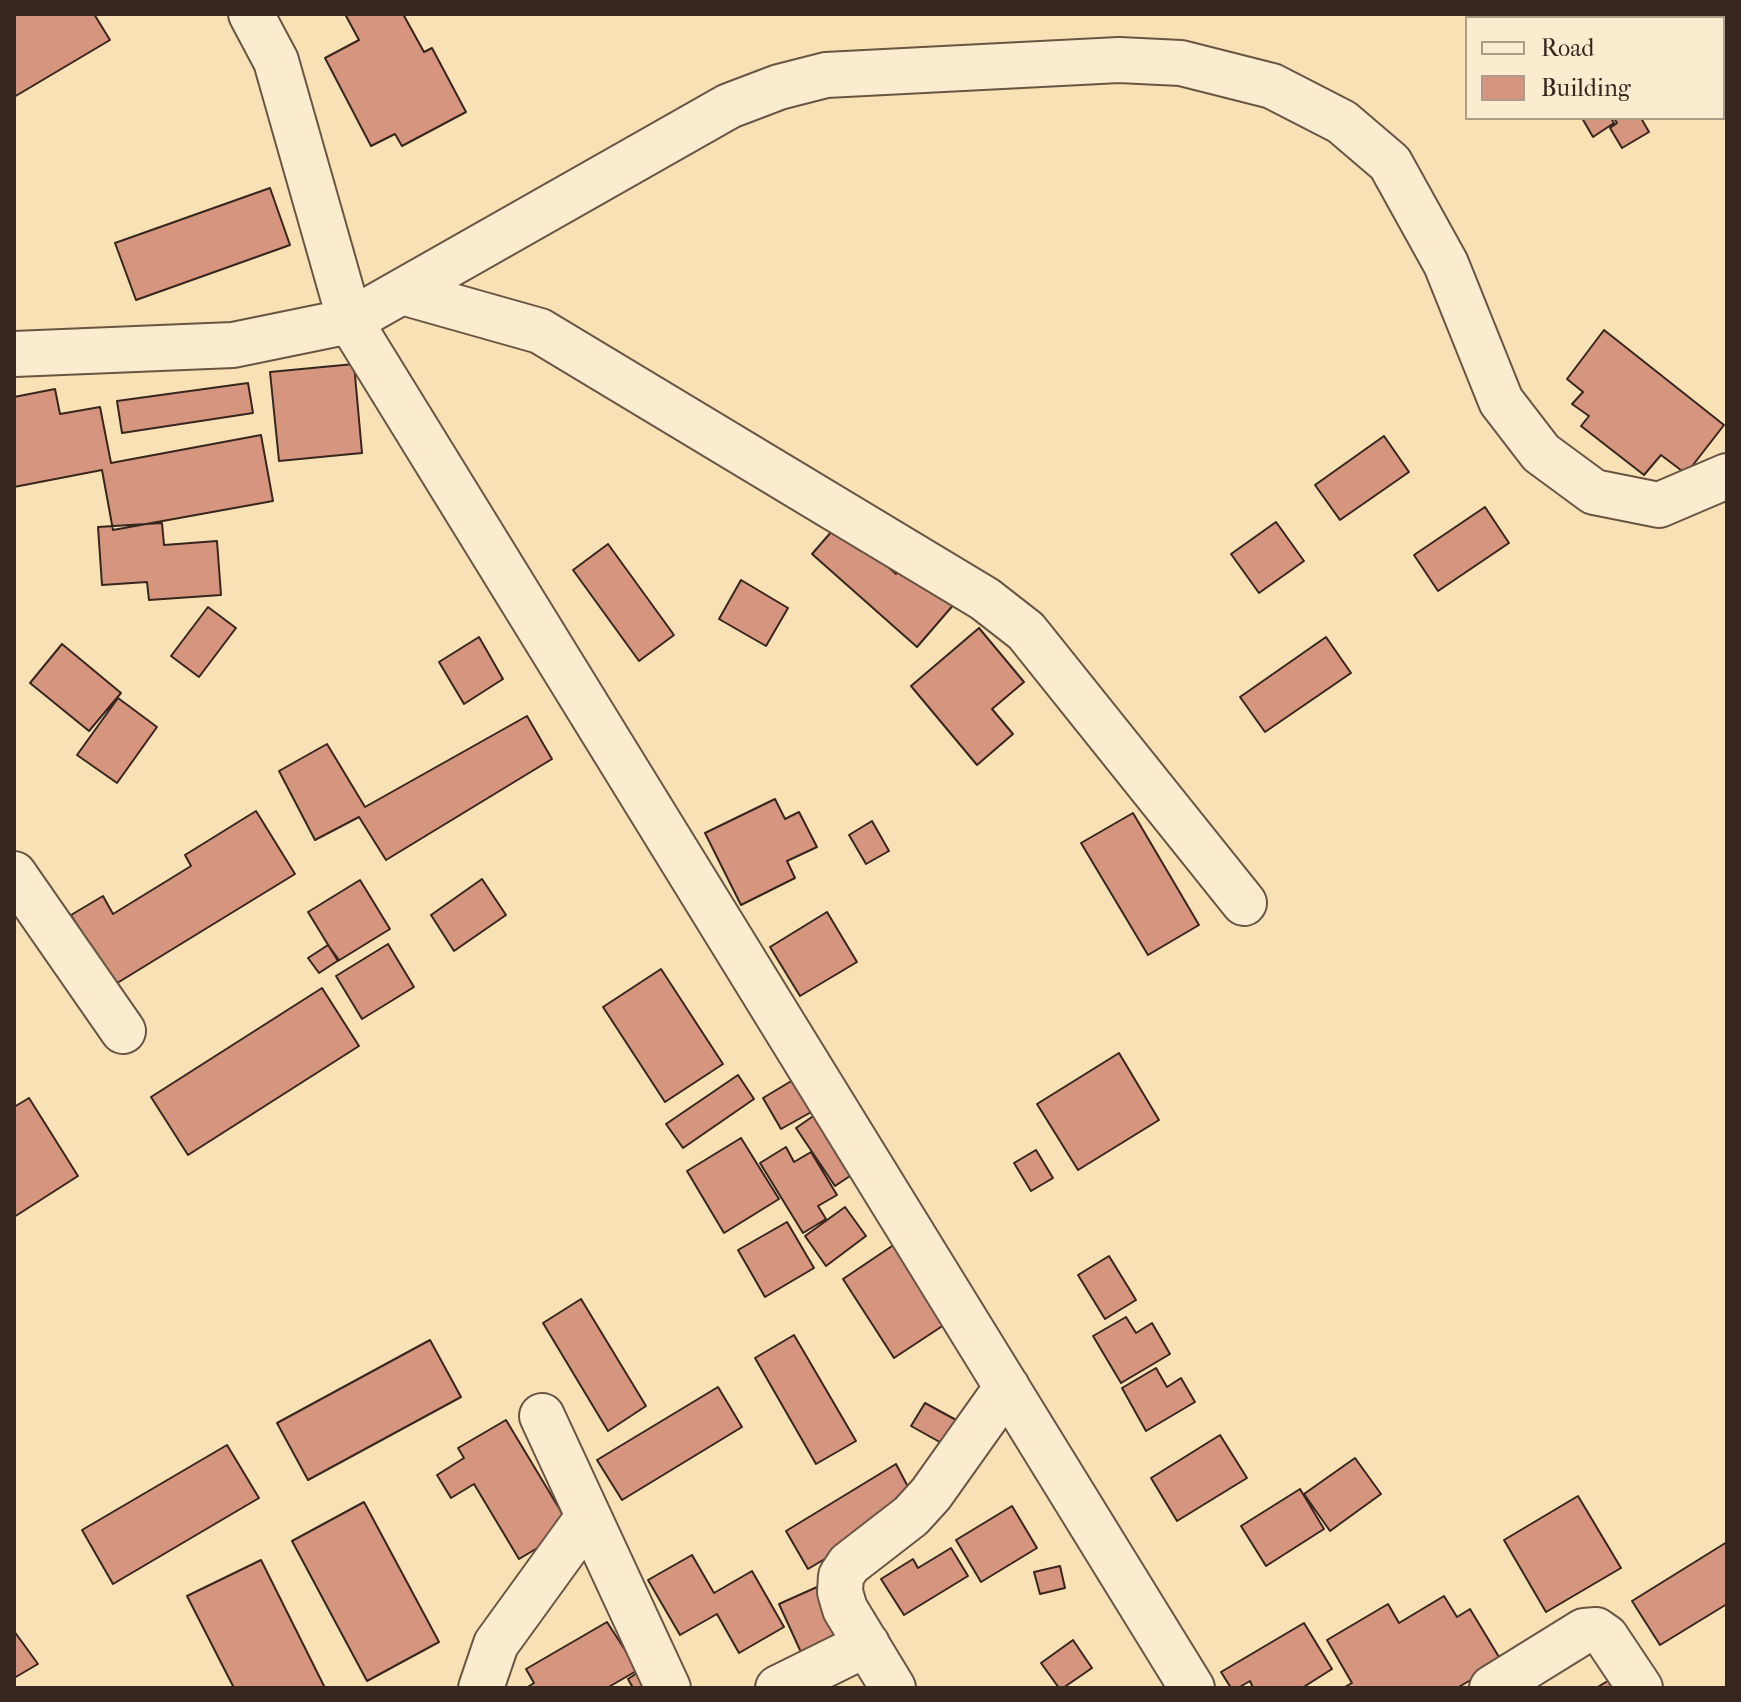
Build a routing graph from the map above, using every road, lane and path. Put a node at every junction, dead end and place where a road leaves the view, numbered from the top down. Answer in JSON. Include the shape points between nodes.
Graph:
{"nodes":[{"id":1,"x":251,"y":14,"type":"edge"},
{"id":2,"x":402,"y":292,"type":"junction"},
{"id":3,"x":350,"y":321,"type":"junction"},
{"id":4,"x":14,"y":354,"type":"edge"},
{"id":5,"x":1727,"y":476,"type":"edge"},
{"id":6,"x":14,"y":874,"type":"edge"},
{"id":7,"x":1244,"y":903,"type":"dead end"},
{"id":8,"x":123,"y":1031,"type":"dead end"},
{"id":9,"x":1007,"y":1387,"type":"junction"},
{"id":10,"x":542,"y":1416,"type":"dead end"},
{"id":11,"x":588,"y":1517,"type":"junction"},
{"id":12,"x":867,"y":1644,"type":"junction"},
{"id":13,"x":481,"y":1688,"type":"edge"},
{"id":14,"x":668,"y":1688,"type":"edge"},
{"id":15,"x":778,"y":1688,"type":"edge"},
{"id":16,"x":893,"y":1688,"type":"edge"},
{"id":17,"x":1192,"y":1688,"type":"edge"},
{"id":18,"x":1492,"y":1688,"type":"edge"},
{"id":19,"x":1640,"y":1688,"type":"edge"}],
"edges":[{"from":1,"to":3,"type":"street","via":[[276,61]]},
{"from":2,"to":3,"type":"street"},
{"from":2,"to":5,"type":"street","via":[[729,106],[779,87],[826,75],[1119,60],[1181,63],[1272,86],[1342,122],[1390,163],[1446,264],[1501,401],[1541,453],[1594,492],[1659,505]]},
{"from":2,"to":7,"type":"street","via":[[540,331],[985,599],[1026,631]]},
{"from":3,"to":4,"type":"street","via":[[233,345]]},
{"from":3,"to":9,"type":"street"},
{"from":6,"to":8,"type":"street"},
{"from":9,"to":12,"type":"street","via":[[931,1494],[841,1576],[845,1609]]},
{"from":9,"to":17,"type":"street"},
{"from":10,"to":11,"type":"street"},
{"from":11,"to":13,"type":"street","via":[[496,1644]]},
{"from":11,"to":14,"type":"street"},
{"from":12,"to":15,"type":"street"},
{"from":12,"to":16,"type":"street"},
{"from":18,"to":19,"type":"street","via":[[1584,1631],[1596,1630]]}]}
